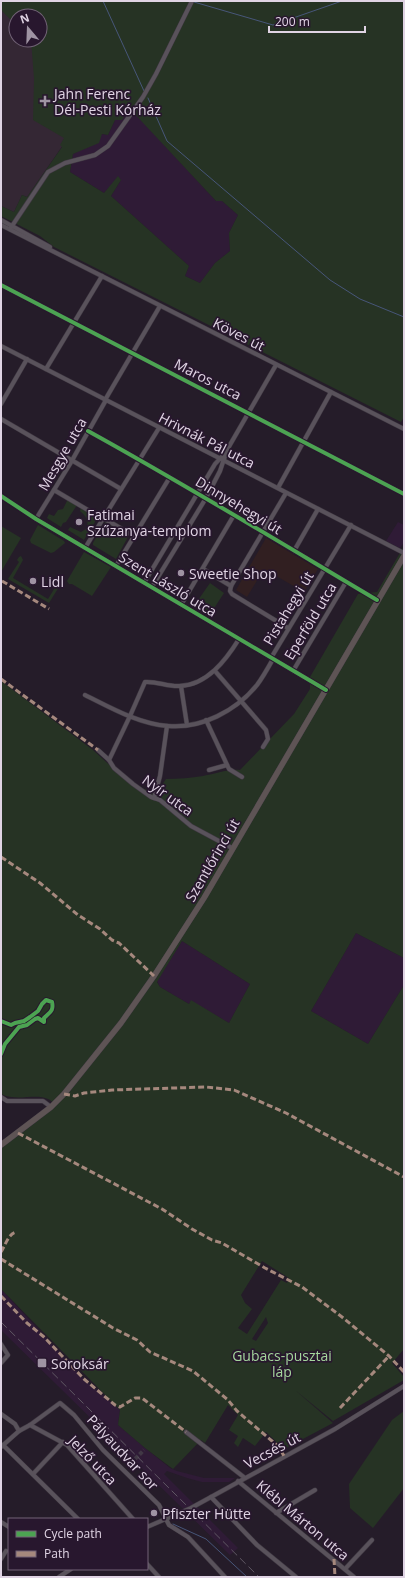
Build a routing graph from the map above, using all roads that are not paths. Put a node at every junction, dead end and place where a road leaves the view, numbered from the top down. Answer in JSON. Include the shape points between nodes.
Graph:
{"nodes":[{"id":1,"x":192,"y":1,"type":"edge"},
{"id":2,"x":1,"y":220,"type":"edge"},
{"id":3,"x":1,"y":225,"type":"edge"},
{"id":4,"x":11,"y":228,"type":"junction"},
{"id":5,"x":102,"y":276,"type":"junction"},
{"id":6,"x":1,"y":285,"type":"edge"},
{"id":7,"x":160,"y":306,"type":"junction"},
{"id":8,"x":75,"y":323,"type":"junction"},
{"id":9,"x":1,"y":346,"type":"edge"},
{"id":10,"x":132,"y":352,"type":"junction"},
{"id":11,"x":26,"y":359,"type":"junction"},
{"id":12,"x":276,"y":365,"type":"junction"},
{"id":13,"x":46,"y":370,"type":"junction"},
{"id":14,"x":331,"y":392,"type":"junction"},
{"id":15,"x":105,"y":400,"type":"junction"},
{"id":16,"x":1,"y":404,"type":"edge"},
{"id":17,"x":249,"y":413,"type":"junction"},
{"id":18,"x":1,"y":419,"type":"edge"},
{"id":19,"x":159,"y":428,"type":"junction"},
{"id":20,"x":404,"y":429,"type":"edge"},
{"id":21,"x":88,"y":431,"type":"junction"},
{"id":22,"x":304,"y":441,"type":"junction"},
{"id":23,"x":227,"y":450,"type":"junction"},
{"id":24,"x":219,"y":458,"type":"junction"},
{"id":25,"x":72,"y":460,"type":"junction"},
{"id":26,"x":139,"y":460,"type":"junction"},
{"id":27,"x":224,"y":460,"type":"junction"},
{"id":28,"x":170,"y":477,"type":"junction"},
{"id":29,"x":279,"y":486,"type":"dead end"},
{"id":30,"x":121,"y":489,"type":"junction"},
{"id":31,"x":54,"y":490,"type":"junction"},
{"id":32,"x":198,"y":493,"type":"junction"},
{"id":33,"x":286,"y":493,"type":"junction"},
{"id":34,"x":404,"y":494,"type":"edge"},
{"id":35,"x":1,"y":496,"type":"edge"},
{"id":36,"x":206,"y":498,"type":"junction"},
{"id":37,"x":318,"y":509,"type":"junction"},
{"id":38,"x":234,"y":516,"type":"junction"},
{"id":39,"x":36,"y":519,"type":"junction"},
{"id":40,"x":103,"y":519,"type":"junction"},
{"id":41,"x":350,"y":525,"type":"junction"},
{"id":42,"x":262,"y":532,"type":"junction"},
{"id":43,"x":134,"y":536,"type":"junction"},
{"id":44,"x":85,"y":548,"type":"junction"},
{"id":45,"x":294,"y":550,"type":"junction"},
{"id":46,"x":404,"y":553,"type":"edge"},
{"id":47,"x":404,"y":556,"type":"edge"},
{"id":48,"x":116,"y":566,"type":"junction"},
{"id":49,"x":202,"y":569,"type":"junction"},
{"id":50,"x":324,"y":569,"type":"junction"},
{"id":51,"x":346,"y":582,"type":"junction"},
{"id":52,"x":144,"y":583,"type":"junction"},
{"id":53,"x":231,"y":586,"type":"junction"},
{"id":54,"x":152,"y":588,"type":"junction"},
{"id":55,"x":377,"y":600,"type":"junction"},
{"id":56,"x":181,"y":605,"type":"junction"},
{"id":57,"x":288,"y":628,"type":"junction"},
{"id":58,"x":239,"y":639,"type":"junction"},
{"id":59,"x":272,"y":659,"type":"junction"},
{"id":60,"x":215,"y":671,"type":"junction"},
{"id":61,"x":293,"y":671,"type":"junction"},
{"id":62,"x":180,"y":686,"type":"junction"},
{"id":63,"x":326,"y":690,"type":"junction"},
{"id":64,"x":85,"y":695,"type":"dead end"},
{"id":65,"x":241,"y":701,"type":"junction"},
{"id":66,"x":130,"y":716,"type":"junction"},
{"id":67,"x":206,"y":720,"type":"junction"},
{"id":68,"x":186,"y":725,"type":"junction"},
{"id":69,"x":167,"y":726,"type":"junction"},
{"id":70,"x":263,"y":747,"type":"dead end"},
{"id":71,"x":98,"y":750,"type":"dead end"},
{"id":72,"x":109,"y":760,"type":"junction"},
{"id":73,"x":227,"y":765,"type":"junction"},
{"id":74,"x":209,"y":770,"type":"dead end"},
{"id":75,"x":242,"y":778,"type":"dead end"},
{"id":76,"x":154,"y":798,"type":"junction"},
{"id":77,"x":232,"y":848,"type":"junction"},
{"id":78,"x":1,"y":1097,"type":"edge"},
{"id":79,"x":7,"y":1101,"type":"junction"},
{"id":80,"x":1,"y":1104,"type":"edge"},
{"id":81,"x":51,"y":1107,"type":"junction"},
{"id":82,"x":1,"y":1145,"type":"edge"},
{"id":83,"x":1,"y":1344,"type":"edge"},
{"id":84,"x":1,"y":1363,"type":"edge"},
{"id":85,"x":404,"y":1386,"type":"edge"},
{"id":86,"x":1,"y":1414,"type":"edge"},
{"id":87,"x":30,"y":1425,"type":"junction"},
{"id":88,"x":19,"y":1431,"type":"junction"},
{"id":89,"x":186,"y":1432,"type":"dead end"},
{"id":90,"x":63,"y":1442,"type":"junction"},
{"id":91,"x":2,"y":1446,"type":"edge"},
{"id":92,"x":33,"y":1474,"type":"junction"},
{"id":93,"x":245,"y":1478,"type":"junction"},
{"id":94,"x":238,"y":1481,"type":"junction"},
{"id":95,"x":315,"y":1490,"type":"dead end"},
{"id":96,"x":211,"y":1497,"type":"junction"},
{"id":97,"x":276,"y":1513,"type":"junction"},
{"id":98,"x":77,"y":1518,"type":"edge"},
{"id":99,"x":132,"y":1518,"type":"edge"},
{"id":100,"x":164,"y":1519,"type":"junction"},
{"id":101,"x":148,"y":1527,"type":"edge"},
{"id":102,"x":372,"y":1540,"type":"dead end"},
{"id":103,"x":6,"y":1551,"type":"dead end"},
{"id":104,"x":1,"y":1559,"type":"edge"},
{"id":105,"x":148,"y":1565,"type":"edge"},
{"id":106,"x":70,"y":1570,"type":"edge"},
{"id":107,"x":345,"y":1570,"type":"junction"},
{"id":108,"x":157,"y":1575,"type":"edge"},
{"id":109,"x":59,"y":1577,"type":"edge"},
{"id":110,"x":151,"y":1577,"type":"edge"},
{"id":111,"x":225,"y":1577,"type":"edge"},
{"id":112,"x":296,"y":1577,"type":"edge"},
{"id":113,"x":354,"y":1577,"type":"edge"}],
"edges":[{"from":1,"to":4,"type":"street","via":[[143,97],[108,146],[95,155],[65,163],[48,172]]},
{"from":2,"to":4,"type":"street","name":"Köves út"},
{"from":3,"to":4,"type":"street","name":"Köves út"},
{"from":4,"to":5,"type":"street","name":"Köves út"},
{"from":5,"to":7,"type":"street","name":"Köves út"},
{"from":5,"to":8,"type":"street"},
{"from":6,"to":8,"type":"street","name":"Maros utca"},
{"from":7,"to":10,"type":"street","name":"Mesgye utca"},
{"from":7,"to":12,"type":"street","name":"Köves út"},
{"from":8,"to":10,"type":"street","name":"Maros utca"},
{"from":8,"to":13,"type":"street"},
{"from":9,"to":11,"type":"street","name":"Hrivnák Pál utca"},
{"from":10,"to":15,"type":"street","name":"Mesgye utca"},
{"from":10,"to":17,"type":"street","name":"Maros utca"},
{"from":11,"to":13,"type":"street","name":"Hrivnák Pál utca"},
{"from":11,"to":16,"type":"street"},
{"from":12,"to":14,"type":"street","name":"Köves út"},
{"from":12,"to":17,"type":"street"},
{"from":13,"to":15,"type":"street","name":"Hrivnák Pál utca"},
{"from":14,"to":20,"type":"street","name":"Köves út"},
{"from":14,"to":22,"type":"street"},
{"from":15,"to":19,"type":"street","name":"Hrivnák Pál utca"},
{"from":15,"to":21,"type":"street","name":"Mesgye utca"},
{"from":17,"to":22,"type":"street","name":"Maros utca"},
{"from":17,"to":23,"type":"street"},
{"from":18,"to":25,"type":"street"},
{"from":19,"to":24,"type":"street","name":"Hrivnák Pál utca"},
{"from":19,"to":26,"type":"street"},
{"from":21,"to":25,"type":"street","name":"Mesgye utca"},
{"from":21,"to":26,"type":"street","name":"Dinnyehegyi út"},
{"from":22,"to":29,"type":"street"},
{"from":22,"to":34,"type":"street","name":"Maros utca"},
{"from":23,"to":24,"type":"street"},
{"from":23,"to":27,"type":"street"},
{"from":24,"to":27,"type":"street","name":"Hrivnák Pál utca"},
{"from":24,"to":32,"type":"street"},
{"from":25,"to":30,"type":"street"},
{"from":25,"to":31,"type":"street","name":"Mesgye utca"},
{"from":26,"to":28,"type":"street","name":"Dinnyehegyi út"},
{"from":26,"to":30,"type":"street"},
{"from":27,"to":33,"type":"street","name":"Hrivnák Pál utca"},
{"from":27,"to":36,"type":"street"},
{"from":28,"to":32,"type":"street","name":"Dinnyehegyi út"},
{"from":28,"to":43,"type":"street"},
{"from":30,"to":40,"type":"street"},
{"from":31,"to":39,"type":"street","name":"Mesgye utca"},
{"from":31,"to":40,"type":"street"},
{"from":32,"to":36,"type":"street","name":"Dinnyehegyi út"},
{"from":32,"to":52,"type":"street"},
{"from":33,"to":37,"type":"street","name":"Hrivnák Pál utca"},
{"from":33,"to":42,"type":"street"},
{"from":35,"to":39,"type":"street","name":"Szent László utca"},
{"from":36,"to":38,"type":"street","name":"Dinnyehegyi út"},
{"from":36,"to":54,"type":"street"},
{"from":37,"to":41,"type":"street","name":"Hrivnák Pál utca"},
{"from":37,"to":45,"type":"street"},
{"from":38,"to":42,"type":"street","name":"Dinnyehegyi út"},
{"from":38,"to":49,"type":"street"},
{"from":39,"to":44,"type":"street","name":"Szent László utca"},
{"from":40,"to":43,"type":"street"},
{"from":40,"to":44,"type":"street"},
{"from":41,"to":46,"type":"street","name":"Hrivnák Pál utca"},
{"from":41,"to":50,"type":"street","name":"Pistahegyi út"},
{"from":42,"to":45,"type":"street","name":"Dinnyehegyi út"},
{"from":42,"to":53,"type":"street"},
{"from":43,"to":48,"type":"street"},
{"from":44,"to":48,"type":"street","name":"Szent László utca"},
{"from":45,"to":50,"type":"street","name":"Dinnyehegyi út"},
{"from":47,"to":55,"type":"main road","name":"Szentlőrinci út"},
{"from":48,"to":52,"type":"street","name":"Szent László utca"},
{"from":49,"to":53,"type":"street"},
{"from":49,"to":56,"type":"street"},
{"from":50,"to":51,"type":"street","name":"Dinnyehegyi út"},
{"from":50,"to":57,"type":"street","name":"Pistahegyi út"},
{"from":51,"to":55,"type":"street","name":"Dinnyehegyi út"},
{"from":51,"to":61,"type":"street","name":"Eperföld utca"},
{"from":52,"to":54,"type":"street","name":"Szent László utca"},
{"from":53,"to":57,"type":"street","via":[[232,594]]},
{"from":54,"to":56,"type":"street","name":"Szent László utca"},
{"from":55,"to":63,"type":"main road","name":"Szentlőrinci út"},
{"from":56,"to":58,"type":"street","name":"Szent László utca"},
{"from":57,"to":59,"type":"street","name":"Pistahegyi út"},
{"from":58,"to":59,"type":"street","name":"Szent László utca"},
{"from":58,"to":60,"type":"street"},
{"from":59,"to":61,"type":"street","name":"Szent László utca"},
{"from":59,"to":65,"type":"street","name":"Pistahegyi út","via":[[256,687]]},
{"from":60,"to":62,"type":"street","via":[[207,677]]},
{"from":60,"to":65,"type":"street"},
{"from":61,"to":63,"type":"street","name":"Szent László utca"},
{"from":62,"to":66,"type":"street","via":[[145,682]]},
{"from":62,"to":68,"type":"street"},
{"from":63,"to":77,"type":"main road","name":"Szentlőrinci út"},
{"from":64,"to":66,"type":"street","name":"Pistahegyi út"},
{"from":65,"to":67,"type":"street","name":"Pistahegyi út"},
{"from":65,"to":70,"type":"street","via":[[266,730],[268,739]]},
{"from":66,"to":69,"type":"street","name":"Pistahegyi út"},
{"from":66,"to":72,"type":"street"},
{"from":67,"to":68,"type":"street","name":"Pistahegyi út"},
{"from":67,"to":73,"type":"street"},
{"from":68,"to":69,"type":"street","name":"Pistahegyi út"},
{"from":69,"to":76,"type":"street"},
{"from":71,"to":72,"type":"street","name":"Nyír utca"},
{"from":72,"to":76,"type":"street","name":"Nyír utca","via":[[114,768]]},
{"from":73,"to":74,"type":"street"},
{"from":73,"to":75,"type":"street","via":[[232,772]]},
{"from":76,"to":77,"type":"street","name":"Nyír utca","via":[[160,800],[191,826]]},
{"from":77,"to":81,"type":"main road","name":"Szentlőrinci út","via":[[204,898],[121,1024]]},
{"from":78,"to":79,"type":"street"},
{"from":79,"to":80,"type":"street"},
{"from":79,"to":81,"type":"street","via":[[43,1100]]},
{"from":81,"to":82,"type":"main road","name":"Szentlőrinci út"},
{"from":83,"to":84,"type":"street","via":[[8,1355]]},
{"from":85,"to":93,"type":"street","name":"Vecsés út","via":[[335,1429]]},
{"from":86,"to":88,"type":"street","via":[[15,1424]]},
{"from":87,"to":88,"type":"street"},
{"from":87,"to":90,"type":"street","name":"Jelző utca"},
{"from":87,"to":100,"type":"street","name":"Pályaudvar sor","via":[[60,1403],[159,1505]]},
{"from":88,"to":91,"type":"street"},
{"from":89,"to":93,"type":"street"},
{"from":90,"to":92,"type":"street"},
{"from":90,"to":99,"type":"street","name":"Jelző utca"},
{"from":91,"to":92,"type":"street"},
{"from":92,"to":98,"type":"street"},
{"from":93,"to":94,"type":"street","name":"Vecsés út"},
{"from":94,"to":96,"type":"street","name":"Vecsés út"},
{"from":94,"to":97,"type":"street","name":"Klébl Márton utca"},
{"from":95,"to":97,"type":"street"},
{"from":96,"to":100,"type":"street","name":"Vecsés út"},
{"from":96,"to":112,"type":"street","via":[[257,1545]]},
{"from":97,"to":107,"type":"street","name":"Klébl Márton utca"},
{"from":100,"to":101,"type":"street","name":"Vecsés út"},
{"from":100,"to":111,"type":"street","via":[[188,1537]]},
{"from":102,"to":107,"type":"street"},
{"from":103,"to":104,"type":"street"},
{"from":105,"to":108,"type":"street"},
{"from":106,"to":109,"type":"street"},
{"from":107,"to":113,"type":"street","name":"Klébl Márton utca"},
{"from":108,"to":110,"type":"street"}]}
